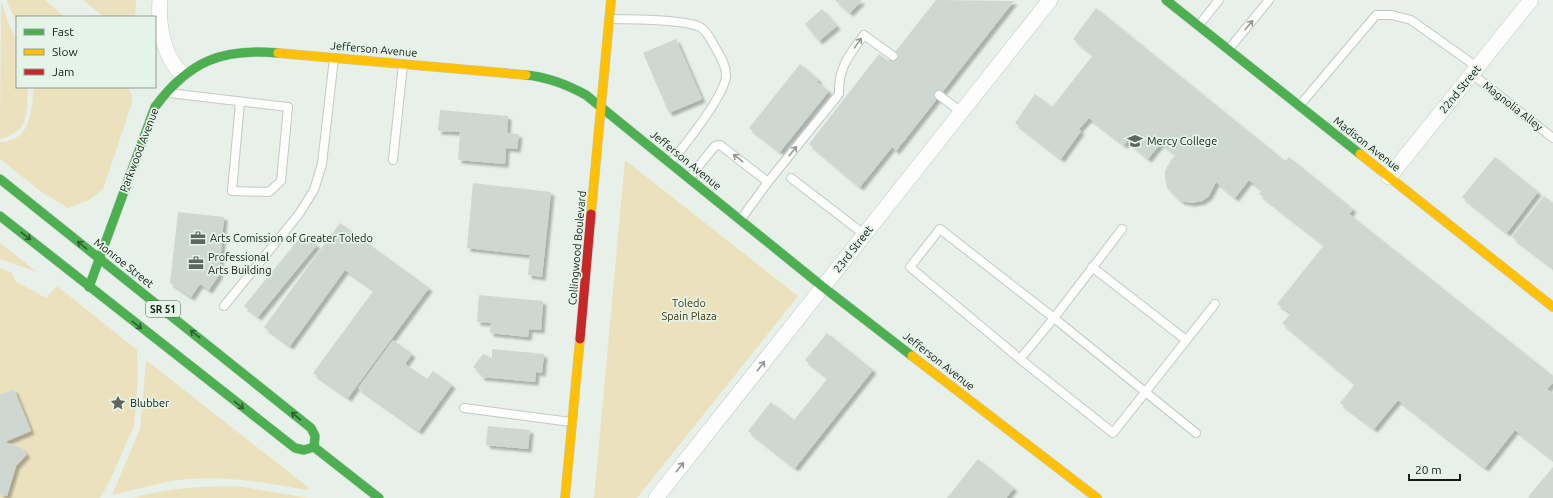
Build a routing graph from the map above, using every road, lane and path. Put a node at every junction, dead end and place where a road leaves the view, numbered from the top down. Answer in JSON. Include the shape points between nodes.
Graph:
{"nodes":[{"id":1,"x":160,"y":0,"type":"edge"},
{"id":2,"x":611,"y":0,"type":"edge"},
{"id":3,"x":1050,"y":0,"type":"edge"},
{"id":4,"x":1166,"y":0,"type":"edge"},
{"id":5,"x":1219,"y":0,"type":"edge"},
{"id":6,"x":1269,"y":0,"type":"edge"},
{"id":7,"x":1531,"y":0,"type":"edge"},
{"id":8,"x":609,"y":19,"type":"junction"},
{"id":9,"x":1198,"y":26,"type":"junction"},
{"id":10,"x":1228,"y":50,"type":"junction"},
{"id":11,"x":892,"y":56,"type":"dead end"},
{"id":12,"x":334,"y":58,"type":"junction"},
{"id":13,"x":403,"y":63,"type":"junction"},
{"id":14,"x":1475,"y":71,"type":"junction"},
{"id":15,"x":182,"y":74,"type":"junction"},
{"id":16,"x":164,"y":93,"type":"junction"},
{"id":17,"x":939,"y":95,"type":"dead end"},
{"id":18,"x":240,"y":102,"type":"junction"},
{"id":19,"x":1299,"y":106,"type":"junction"},
{"id":20,"x":602,"y":108,"type":"junction"},
{"id":21,"x":961,"y":112,"type":"junction"},
{"id":22,"x":1553,"y":138,"type":"edge"},
{"id":23,"x":393,"y":160,"type":"dead end"},
{"id":24,"x":670,"y":163,"type":"junction"},
{"id":25,"x":1389,"y":177,"type":"junction"},
{"id":26,"x":791,"y":178,"type":"dead end"},
{"id":27,"x":0,"y":179,"type":"edge"},
{"id":28,"x":689,"y":179,"type":"junction"},
{"id":29,"x":768,"y":182,"type":"junction"},
{"id":30,"x":0,"y":216,"type":"edge"},
{"id":31,"x":740,"y":220,"type":"junction"},
{"id":32,"x":1122,"y":229,"type":"dead end"},
{"id":33,"x":864,"y":235,"type":"junction"},
{"id":34,"x":100,"y":259,"type":"junction"},
{"id":35,"x":1092,"y":267,"type":"junction"},
{"id":36,"x":89,"y":287,"type":"junction"},
{"id":37,"x":823,"y":287,"type":"junction"},
{"id":38,"x":1215,"y":304,"type":"dead end"},
{"id":39,"x":224,"y":306,"type":"dead end"},
{"id":40,"x":1553,"y":307,"type":"edge"},
{"id":41,"x":1054,"y":318,"type":"junction"},
{"id":42,"x":1186,"y":340,"type":"junction"},
{"id":43,"x":1020,"y":359,"type":"junction"},
{"id":44,"x":1145,"y":392,"type":"junction"},
{"id":45,"x":464,"y":408,"type":"dead end"},
{"id":46,"x":572,"y":422,"type":"junction"},
{"id":47,"x":1196,"y":433,"type":"dead end"},
{"id":48,"x":314,"y":446,"type":"junction"},
{"id":49,"x":379,"y":498,"type":"edge"},
{"id":50,"x":564,"y":498,"type":"edge"},
{"id":51,"x":656,"y":498,"type":"edge"},
{"id":52,"x":1097,"y":498,"type":"edge"}],
"edges":[{"from":1,"to":15,"type":"street","via":[[164,43],[173,65]]},
{"from":2,"to":8,"type":"street","name":"Collingwood Boulevard"},
{"from":3,"to":21,"type":"street","name":"23rd Street"},
{"from":4,"to":9,"type":"street","name":"Madison Avenue"},
{"from":5,"to":9,"type":"lane"},
{"from":10,"to":6,"type":"lane","one_way":true},
{"from":7,"to":14,"type":"street","name":"22nd Street"},
{"from":8,"to":20,"type":"street","name":"Collingwood Boulevard"},
{"from":8,"to":24,"type":"lane","via":[[635,19],[699,27],[706,32],[725,66],[725,85],[688,142]]},
{"from":9,"to":10,"type":"street","name":"Madison Avenue"},
{"from":10,"to":19,"type":"street","name":"Madison Avenue"},
{"from":29,"to":11,"type":"lane","one_way":true,"via":[[839,94],[838,80],[843,65],[864,35]]},
{"from":12,"to":13,"type":"street","name":"Jefferson Avenue"},
{"from":12,"to":15,"type":"street","name":"Jefferson Avenue","via":[[242,52],[221,55]]},
{"from":12,"to":39,"type":"lane","via":[[322,164],[314,190],[298,214]]},
{"from":13,"to":20,"type":"street","name":"Jefferson Avenue","via":[[544,77],[568,85]]},
{"from":13,"to":23,"type":"lane"},
{"from":14,"to":19,"type":"lane","name":"Magnolia Alley","via":[[1411,20],[1392,14],[1376,15]]},
{"from":14,"to":22,"type":"lane","name":"Magnolia Alley"},
{"from":14,"to":25,"type":"street","name":"22nd Street"},
{"from":15,"to":16,"type":"street","name":"Parkwood Avenue"},
{"from":16,"to":18,"type":"lane"},
{"from":16,"to":34,"type":"street","name":"Parkwood Avenue","via":[[147,123]]},
{"from":17,"to":21,"type":"lane"},
{"from":18,"to":18,"type":"lane","via":[[288,107],[281,181],[269,192],[232,191]]},
{"from":19,"to":25,"type":"street","name":"Madison Avenue"},
{"from":20,"to":24,"type":"street","name":"Jefferson Avenue"},
{"from":20,"to":46,"type":"street","name":"Collingwood Boulevard"},
{"from":21,"to":33,"type":"street","name":"23rd Street"},
{"from":24,"to":28,"type":"street","name":"Jefferson Avenue"},
{"from":25,"to":40,"type":"street","name":"Madison Avenue"},
{"from":26,"to":33,"type":"lane"},
{"from":34,"to":27,"type":"street","name":"Monroe Street","number":"SR 51","one_way":true},
{"from":29,"to":28,"type":"lane","one_way":true,"via":[[720,145],[715,146]]},
{"from":28,"to":31,"type":"street","name":"Jefferson Avenue"},
{"from":29,"to":31,"type":"lane"},
{"from":30,"to":36,"type":"street","number":"SR 51","one_way":true},
{"from":31,"to":37,"type":"street","name":"Jefferson Avenue"},
{"from":32,"to":35,"type":"lane"},
{"from":33,"to":37,"type":"street","name":"23rd Street"},
{"from":34,"to":36,"type":"street","name":"Parkwood Avenue"},
{"from":48,"to":34,"type":"street","name":"Monroe Street","number":"SR 51","one_way":true,"via":[[315,436],[311,428]]},
{"from":35,"to":41,"type":"lane"},
{"from":35,"to":42,"type":"lane"},
{"from":36,"to":48,"type":"street","number":"SR 51","one_way":true,"via":[[295,448],[304,450]]},
{"from":51,"to":37,"type":"street","name":"23rd Street","one_way":true},
{"from":37,"to":52,"type":"street","name":"Jefferson Avenue"},
{"from":38,"to":42,"type":"lane"},
{"from":41,"to":43,"type":"lane"},
{"from":41,"to":43,"type":"lane","via":[[940,229],[910,267]]},
{"from":41,"to":44,"type":"lane"},
{"from":42,"to":44,"type":"lane"},
{"from":43,"to":44,"type":"lane","via":[[1113,433]]},
{"from":44,"to":47,"type":"lane"},
{"from":45,"to":46,"type":"lane"},
{"from":46,"to":50,"type":"street","name":"Collingwood Boulevard"},
{"from":48,"to":49,"type":"street"}]}
